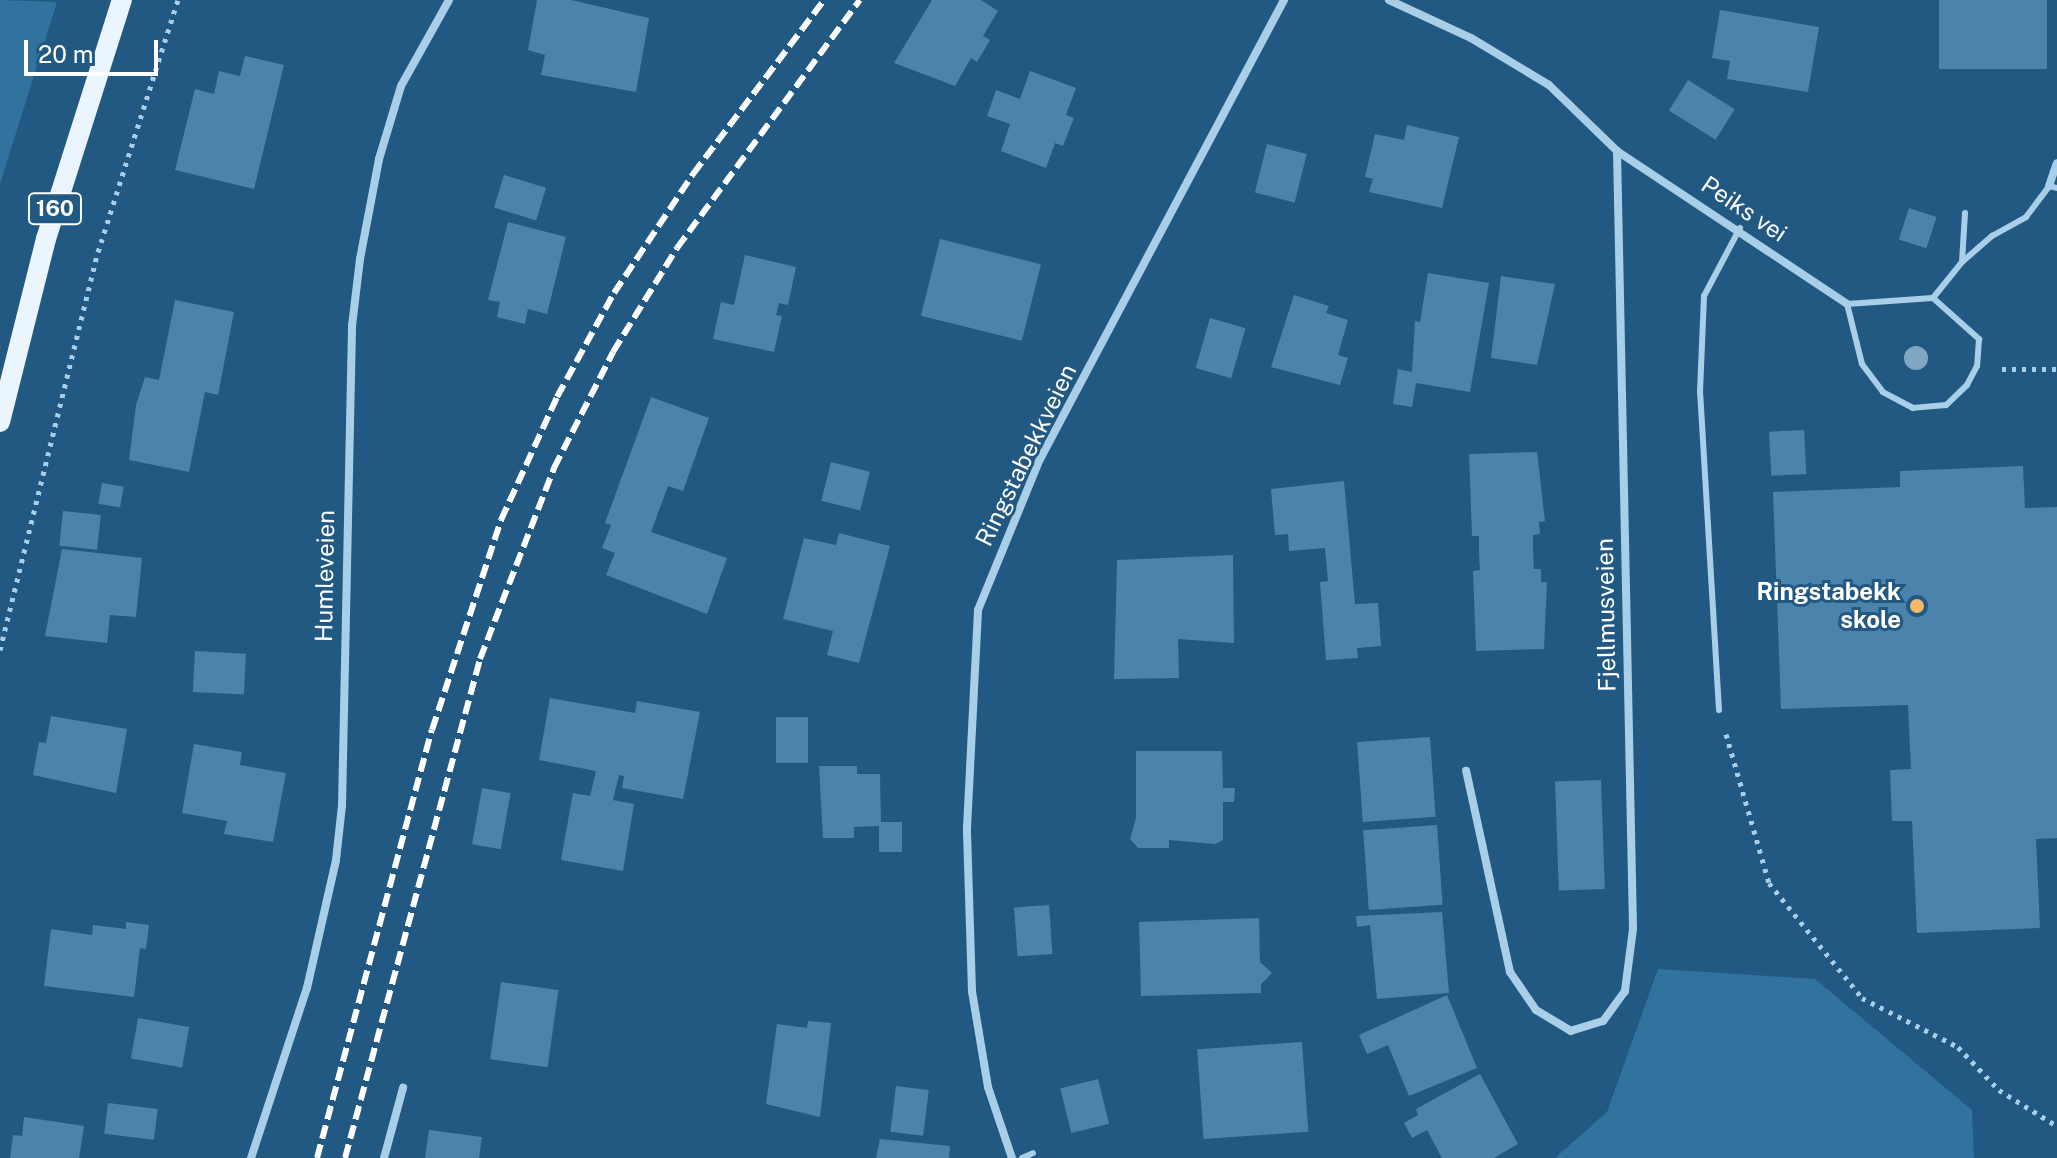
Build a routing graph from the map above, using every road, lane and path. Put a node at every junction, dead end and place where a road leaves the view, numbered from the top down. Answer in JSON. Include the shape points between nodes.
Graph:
{"nodes":[{"id":1,"x":122,"y":0,"type":"edge"},
{"id":2,"x":178,"y":0,"type":"edge"},
{"id":3,"x":449,"y":0,"type":"edge"},
{"id":4,"x":1284,"y":0,"type":"edge"},
{"id":5,"x":1389,"y":0,"type":"edge"},
{"id":6,"x":1617,"y":151,"type":"junction"},
{"id":7,"x":2057,"y":163,"type":"edge"},
{"id":8,"x":2053,"y":187,"type":"edge"},
{"id":9,"x":1965,"y":213,"type":"dead end"},
{"id":10,"x":1740,"y":228,"type":"junction"},
{"id":11,"x":1962,"y":262,"type":"junction"},
{"id":12,"x":1933,"y":298,"type":"junction"},
{"id":13,"x":1847,"y":304,"type":"junction"},
{"id":14,"x":1977,"y":366,"type":"junction"},
{"id":15,"x":2057,"y":369,"type":"edge"},
{"id":16,"x":0,"y":422,"type":"edge"},
{"id":17,"x":0,"y":650,"type":"edge"},
{"id":18,"x":1719,"y":710,"type":"joint"},
{"id":19,"x":1466,"y":771,"type":"dead end"},
{"id":20,"x":403,"y":1088,"type":"dead end"},
{"id":21,"x":2057,"y":1126,"type":"edge"},
{"id":22,"x":1033,"y":1153,"type":"dead end"},
{"id":23,"x":251,"y":1158,"type":"edge"},
{"id":24,"x":384,"y":1158,"type":"edge"},
{"id":25,"x":1012,"y":1158,"type":"edge"},
{"id":26,"x":1022,"y":1158,"type":"edge"}],
"edges":[{"from":1,"to":16,"type":"main road","number":"160","via":[[54,211]]},
{"from":2,"to":17,"type":"path","via":[[98,252]]},
{"from":3,"to":23,"type":"street","name":"Humleveien","via":[[401,86],[379,159],[360,259],[352,326],[342,806],[336,860],[307,988]]},
{"from":4,"to":25,"type":"street","name":"Ringstabekkveien","via":[[1039,461],[978,610],[967,828],[972,991],[988,1087]]},
{"from":5,"to":6,"type":"street","via":[[1471,38],[1549,85]]},
{"from":6,"to":10,"type":"street","name":"Peiks vei"},
{"from":6,"to":19,"type":"street","name":"Fjellmusveien","via":[[1633,929],[1625,991],[1603,1021],[1571,1031],[1536,1010],[1510,972]]},
{"from":7,"to":8,"type":"street"},
{"from":8,"to":11,"type":"lane","via":[[2026,217],[1992,236]]},
{"from":9,"to":11,"type":"lane"},
{"from":10,"to":13,"type":"street","name":"Peiks vei"},
{"from":10,"to":18,"type":"lane","via":[[1704,296],[1703,309],[1700,392]]},
{"from":11,"to":12,"type":"lane"},
{"from":12,"to":13,"type":"lane"},
{"from":12,"to":14,"type":"lane","via":[[1979,339]]},
{"from":13,"to":14,"type":"lane","via":[[1862,364],[1883,392],[1913,408],[1946,405]]},
{"from":14,"to":15,"type":"path"},
{"from":18,"to":21,"type":"path","via":[[1769,883],[1862,998],[1958,1047],[1999,1090]]},
{"from":20,"to":24,"type":"street"},
{"from":22,"to":26,"type":"lane"}]}
